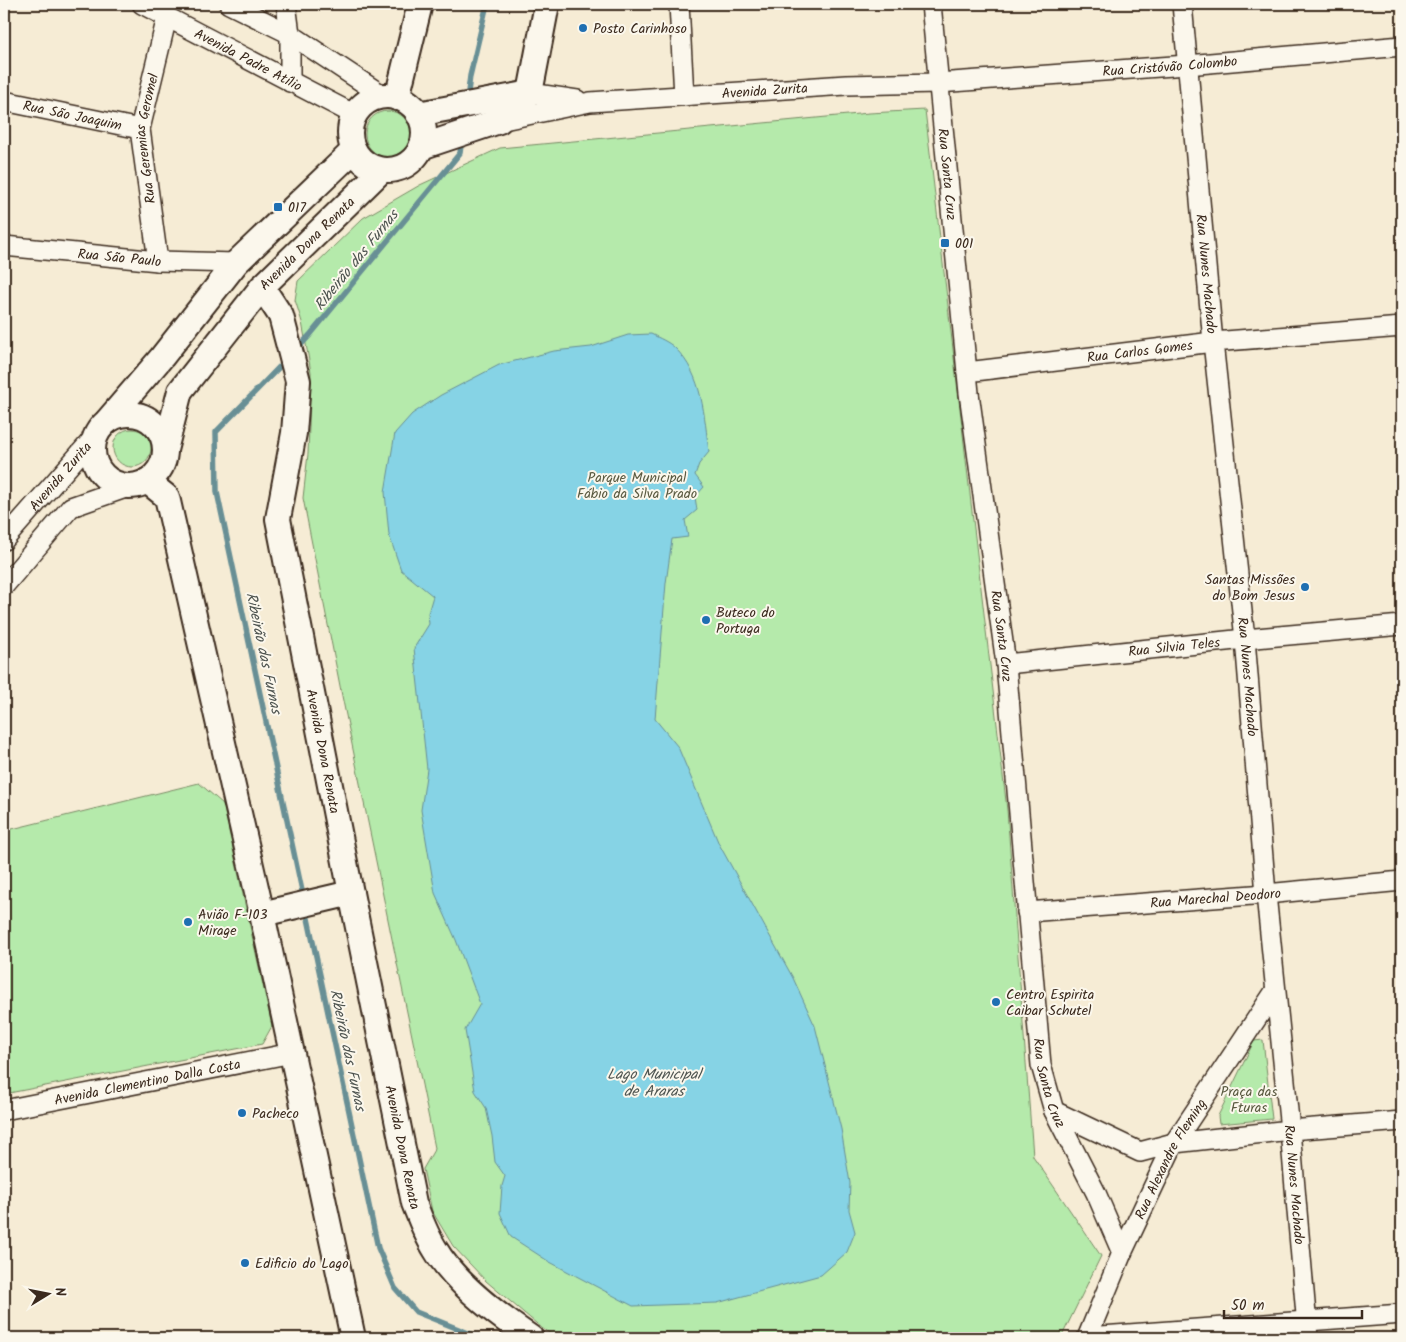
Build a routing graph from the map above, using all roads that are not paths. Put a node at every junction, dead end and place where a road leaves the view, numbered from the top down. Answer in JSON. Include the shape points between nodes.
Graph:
{"nodes":[{"id":1,"x":142,"y":4,"type":"edge"},
{"id":2,"x":229,"y":4,"type":"edge"},
{"id":3,"x":286,"y":4,"type":"edge"},
{"id":4,"x":420,"y":4,"type":"edge"},
{"id":5,"x":547,"y":4,"type":"edge"},
{"id":6,"x":679,"y":4,"type":"edge"},
{"id":7,"x":931,"y":4,"type":"edge"},
{"id":8,"x":1182,"y":4,"type":"edge"},
{"id":9,"x":167,"y":17,"type":"junction"},
{"id":10,"x":290,"y":34,"type":"junction"},
{"id":11,"x":1402,"y":46,"type":"edge"},
{"id":12,"x":1187,"y":65,"type":"junction"},
{"id":13,"x":290,"y":82,"type":"junction"},
{"id":14,"x":938,"y":83,"type":"junction"},
{"id":15,"x":530,"y":93,"type":"junction"},
{"id":16,"x":684,"y":96,"type":"junction"},
{"id":17,"x":391,"y":97,"type":"junction"},
{"id":18,"x":4,"y":101,"type":"edge"},
{"id":19,"x":590,"y":102,"type":"junction"},
{"id":20,"x":418,"y":114,"type":"junction"},
{"id":21,"x":355,"y":115,"type":"junction"},
{"id":22,"x":499,"y":121,"type":"junction"},
{"id":23,"x":140,"y":129,"type":"junction"},
{"id":24,"x":421,"y":147,"type":"junction"},
{"id":25,"x":354,"y":150,"type":"junction"},
{"id":26,"x":382,"y":170,"type":"junction"},
{"id":27,"x":4,"y":246,"type":"edge"},
{"id":28,"x":158,"y":261,"type":"junction"},
{"id":29,"x":236,"y":263,"type":"junction"},
{"id":30,"x":262,"y":287,"type":"junction"},
{"id":31,"x":1402,"y":327,"type":"edge"},
{"id":32,"x":1214,"y":342,"type":"junction"},
{"id":33,"x":967,"y":372,"type":"junction"},
{"id":34,"x":102,"y":427,"type":"junction"},
{"id":35,"x":165,"y":450,"type":"junction"},
{"id":36,"x":139,"y":483,"type":"junction"},
{"id":37,"x":4,"y":540,"type":"edge"},
{"id":38,"x":4,"y":586,"type":"edge"},
{"id":39,"x":1402,"y":625,"type":"edge"},
{"id":40,"x":1245,"y":639,"type":"junction"},
{"id":41,"x":1006,"y":664,"type":"junction"},
{"id":42,"x":1402,"y":881,"type":"edge"},
{"id":43,"x":351,"y":893,"type":"junction"},
{"id":44,"x":1266,"y":894,"type":"junction"},
{"id":45,"x":272,"y":911,"type":"junction"},
{"id":46,"x":1027,"y":912,"type":"junction"},
{"id":47,"x":1275,"y":991,"type":"junction"},
{"id":48,"x":292,"y":1053,"type":"junction"},
{"id":49,"x":4,"y":1110,"type":"edge"},
{"id":50,"x":1054,"y":1111,"type":"junction"},
{"id":51,"x":1402,"y":1121,"type":"edge"},
{"id":52,"x":1290,"y":1130,"type":"junction"},
{"id":53,"x":1174,"y":1143,"type":"junction"},
{"id":54,"x":1122,"y":1253,"type":"junction"},
{"id":55,"x":1402,"y":1314,"type":"edge"},
{"id":56,"x":1307,"y":1329,"type":"edge"},
{"id":57,"x":353,"y":1338,"type":"edge"},
{"id":58,"x":532,"y":1338,"type":"edge"},
{"id":59,"x":1088,"y":1338,"type":"edge"}],
"edges":[{"from":1,"to":9,"type":"street","name":"Avenida Padre Atílio"},
{"from":2,"to":10,"type":"street"},
{"from":3,"to":10,"type":"street"},
{"from":4,"to":17,"type":"main road"},
{"from":5,"to":15,"type":"main road"},
{"from":6,"to":16,"type":"street"},
{"from":7,"to":14,"type":"street","name":"Rua Santa Cruz"},
{"from":8,"to":12,"type":"street","name":"Rua Nunes Machado"},
{"from":9,"to":13,"type":"street","name":"Avenida Padre Atílio"},
{"from":9,"to":23,"type":"street","name":"Rua Geremias Geromel"},
{"from":10,"to":13,"type":"street"},
{"from":10,"to":17,"type":"street"},
{"from":11,"to":12,"type":"street","name":"Rua Cristóvão Colombo"},
{"from":12,"to":14,"type":"street","name":"Rua Cristóvão Colombo"},
{"from":12,"to":32,"type":"street","name":"Rua Nunes Machado"},
{"from":13,"to":21,"type":"street","name":"Avenida Padre Atílio"},
{"from":14,"to":16,"type":"street","name":"Avenida Zurita"},
{"from":14,"to":33,"type":"street","name":"Rua Santa Cruz"},
{"from":15,"to":19,"type":"street","name":"Avenida Zurita"},
{"from":15,"to":20,"type":"main road"},
{"from":15,"to":22,"type":"main road"},
{"from":16,"to":19,"type":"street","name":"Avenida Zurita"},
{"from":17,"to":20,"type":"main road","via":[[406,102]]},
{"from":17,"to":21,"type":"main road","via":[[373,99]]},
{"from":18,"to":23,"type":"street","name":"Rua São Joaquim"},
{"from":19,"to":22,"type":"street","name":"Avenida Zurita"},
{"from":20,"to":24,"type":"main road","via":[[424,136]]},
{"from":21,"to":25,"type":"main road","via":[[350,126]]},
{"from":22,"to":24,"type":"main road"},
{"from":23,"to":28,"type":"street","name":"Rua Geremias Geromel"},
{"from":24,"to":26,"type":"main road","via":[[406,166]]},
{"from":25,"to":26,"type":"main road","via":[[371,167]]},
{"from":25,"to":29,"type":"main road"},
{"from":26,"to":30,"type":"main road","name":"Avenida Dona Renata"},
{"from":27,"to":28,"type":"street","name":"Rua São Paulo"},
{"from":28,"to":29,"type":"street","name":"Rua São Paulo"},
{"from":29,"to":34,"type":"main road"},
{"from":30,"to":35,"type":"main road","via":[[180,391]]},
{"from":30,"to":43,"type":"main road","name":"Avenida Dona Renata","via":[[281,316],[298,381],[294,433],[278,519]]},
{"from":31,"to":32,"type":"street","name":"Rua Carlos Gomes"},
{"from":32,"to":33,"type":"street","name":"Rua Carlos Gomes"},
{"from":32,"to":40,"type":"street","name":"Rua Nunes Machado"},
{"from":33,"to":41,"type":"street","name":"Rua Santa Cruz"},
{"from":34,"to":35,"type":"main road","via":[[118,415],[140,415],[158,428]]},
{"from":34,"to":36,"type":"main road","via":[[94,446],[94,458],[100,470],[119,484]]},
{"from":34,"to":37,"type":"street","name":"Avenida Zurita"},
{"from":35,"to":36,"type":"main road","via":[[155,475]]},
{"from":36,"to":38,"type":"street","name":"Avenida Zurita","via":[[71,507]]},
{"from":36,"to":45,"type":"main road","via":[[167,497]]},
{"from":39,"to":40,"type":"street","name":"Rua Silvia Teles"},
{"from":40,"to":41,"type":"street","name":"Rua Silvia Teles"},
{"from":40,"to":44,"type":"street","name":"Rua Nunes Machado"},
{"from":41,"to":46,"type":"street","name":"Rua Santa Cruz"},
{"from":42,"to":44,"type":"street","name":"Rua Marechal Deodoro"},
{"from":43,"to":45,"type":"main road"},
{"from":43,"to":58,"type":"main road","name":"Avenida Dona Renata","via":[[414,1203],[434,1249],[455,1277]]},
{"from":44,"to":46,"type":"street","name":"Rua Marechal Deodoro"},
{"from":44,"to":47,"type":"street","name":"Rua Nunes Machado"},
{"from":45,"to":48,"type":"main road"},
{"from":46,"to":50,"type":"street","name":"Rua Santa Cruz","via":[[1041,1065]]},
{"from":47,"to":52,"type":"street","name":"Rua Nunes Machado"},
{"from":47,"to":53,"type":"street","name":"Rua Alexandre Fleming"},
{"from":48,"to":49,"type":"street","name":"Avenida Clementino Dalla Costa"},
{"from":48,"to":57,"type":"main road"},
{"from":50,"to":53,"type":"street","via":[[1140,1152]]},
{"from":50,"to":54,"type":"street","name":"Rua Santa Cruz"},
{"from":51,"to":52,"type":"street"},
{"from":52,"to":53,"type":"street"},
{"from":52,"to":56,"type":"street","name":"Rua Nunes Machado"},
{"from":53,"to":54,"type":"street","name":"Rua Alexandre Fleming"},
{"from":54,"to":59,"type":"street","name":"Rua Alexandre Fleming"},
{"from":55,"to":56,"type":"street"},
{"from":56,"to":59,"type":"street"}]}
